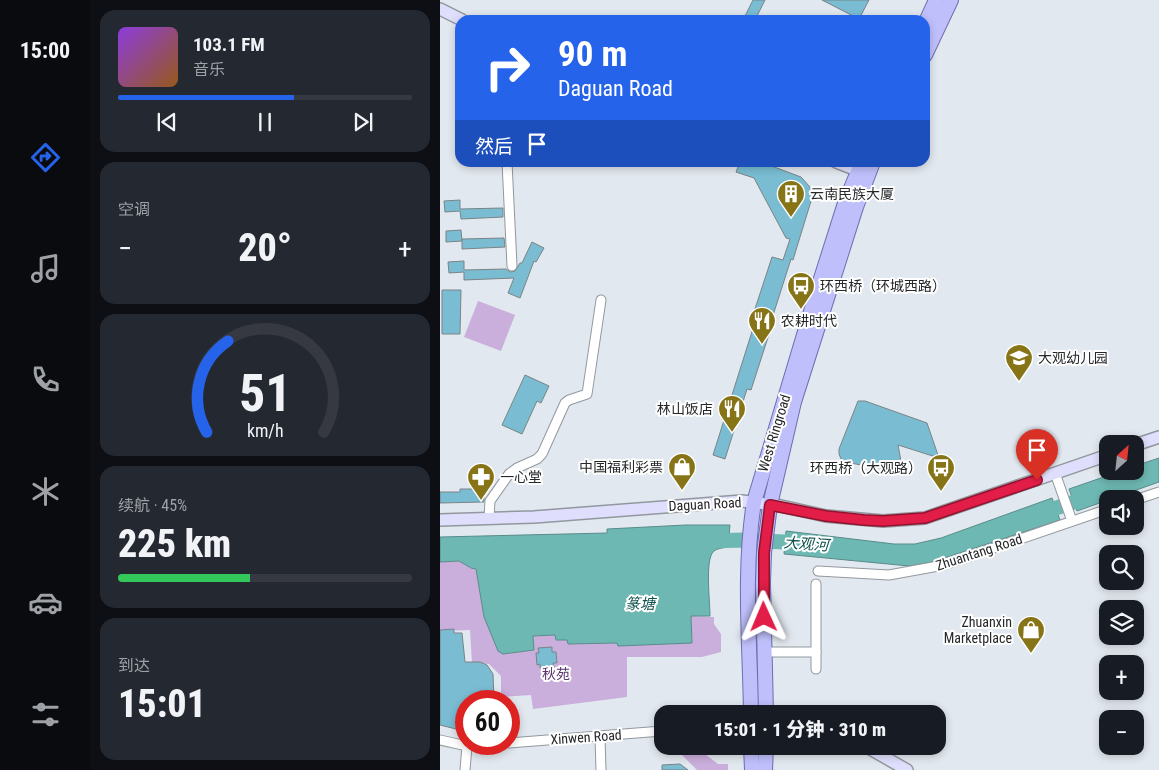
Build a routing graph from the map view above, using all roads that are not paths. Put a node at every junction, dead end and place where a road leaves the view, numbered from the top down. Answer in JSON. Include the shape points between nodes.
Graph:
{"nodes":[{"id":1,"x":936,"y":0,"type":"edge"},
{"id":2,"x":951,"y":0,"type":"edge"},
{"id":3,"x":440,"y":9,"type":"edge"},
{"id":4,"x":929,"y":15,"type":"edge"},
{"id":5,"x":455,"y":16,"type":"edge"},
{"id":6,"x":930,"y":44,"type":"edge"},
{"id":7,"x":507,"y":167,"type":"edge"},
{"id":8,"x":860,"y":167,"type":"edge"},
{"id":9,"x":871,"y":167,"type":"edge"},
{"id":10,"x":512,"y":266,"type":"dead end"},
{"id":11,"x":601,"y":300,"type":"dead end"},
{"id":12,"x":1159,"y":437,"type":"edge"},
{"id":13,"x":1144,"y":442,"type":"edge"},
{"id":14,"x":1099,"y":458,"type":"edge"},
{"id":15,"x":1056,"y":473,"type":"junction"},
{"id":16,"x":1159,"y":492,"type":"edge"},
{"id":17,"x":1144,"y":497,"type":"edge"},
{"id":18,"x":754,"y":502,"type":"junction"},
{"id":19,"x":770,"y":505,"type":"junction"},
{"id":20,"x":1099,"y":513,"type":"edge"},
{"id":21,"x":489,"y":518,"type":"junction"},
{"id":22,"x":440,"y":520,"type":"edge"},
{"id":23,"x":1072,"y":521,"type":"junction"},
{"id":24,"x":818,"y":571,"type":"dead end"},
{"id":25,"x":816,"y":584,"type":"dead end"},
{"id":26,"x":765,"y":652,"type":"junction"},
{"id":27,"x":816,"y":652,"type":"junction"},
{"id":28,"x":816,"y":668,"type":"dead end"},
{"id":29,"x":751,"y":705,"type":"edge"},
{"id":30,"x":766,"y":705,"type":"edge"},
{"id":31,"x":654,"y":732,"type":"edge"},
{"id":32,"x":600,"y":737,"type":"junction"},
{"id":33,"x":440,"y":740,"type":"edge"},
{"id":34,"x":520,"y":742,"type":"edge"},
{"id":35,"x":455,"y":743,"type":"edge"},
{"id":36,"x":466,"y":755,"type":"edge"},
{"id":37,"x":751,"y":755,"type":"edge"},
{"id":38,"x":766,"y":755,"type":"edge"},
{"id":39,"x":881,"y":755,"type":"edge"},
{"id":40,"x":465,"y":770,"type":"edge"},
{"id":41,"x":601,"y":770,"type":"edge"},
{"id":42,"x":752,"y":770,"type":"edge"},
{"id":43,"x":765,"y":770,"type":"edge"},
{"id":44,"x":907,"y":770,"type":"edge"}],
"edges":[{"from":1,"to":4,"type":"main road"},
{"from":2,"to":6,"type":"main road"},
{"from":3,"to":5,"type":"main road"},
{"from":7,"to":10,"type":"street"},
{"from":8,"to":18,"type":"main road","name":"West Ringroad","via":[[818,288]]},
{"from":9,"to":19,"type":"main road","name":"West Ringroad","via":[[797,393]]},
{"from":11,"to":21,"type":"street","via":[[587,394],[565,403],[542,454],[510,474],[490,501]]},
{"from":12,"to":13,"type":"main road"},
{"from":14,"to":15,"type":"main road","name":"Daguan Road"},
{"from":15,"to":19,"type":"main road","name":"Daguan Road","via":[[925,518],[864,520]]},
{"from":15,"to":23,"type":"street"},
{"from":16,"to":17,"type":"street"},
{"from":18,"to":19,"type":"main road","name":"Daguan Road"},
{"from":18,"to":21,"type":"main road","name":"Daguan Road"},
{"from":18,"to":29,"type":"main road","name":"West Ringroad","via":[[748,583]]},
{"from":19,"to":26,"type":"main road","name":"West Ringroad","via":[[764,553]]},
{"from":20,"to":23,"type":"street","name":"Zhuantang Road"},
{"from":21,"to":22,"type":"main road","name":"Daguan Road"},
{"from":23,"to":24,"type":"street","name":"Zhuantang Road","via":[[944,565],[889,575]]},
{"from":25,"to":27,"type":"street"},
{"from":26,"to":27,"type":"street"},
{"from":26,"to":30,"type":"main road","name":"West Ringroad"},
{"from":27,"to":28,"type":"street"},
{"from":31,"to":32,"type":"street","name":"Xinwen Road"},
{"from":32,"to":34,"type":"street","name":"Xinwen Road"},
{"from":32,"to":41,"type":"street"},
{"from":33,"to":35,"type":"street"},
{"from":36,"to":40,"type":"street"},
{"from":37,"to":42,"type":"main road"},
{"from":38,"to":43,"type":"main road"},
{"from":39,"to":44,"type":"main road"}]}
